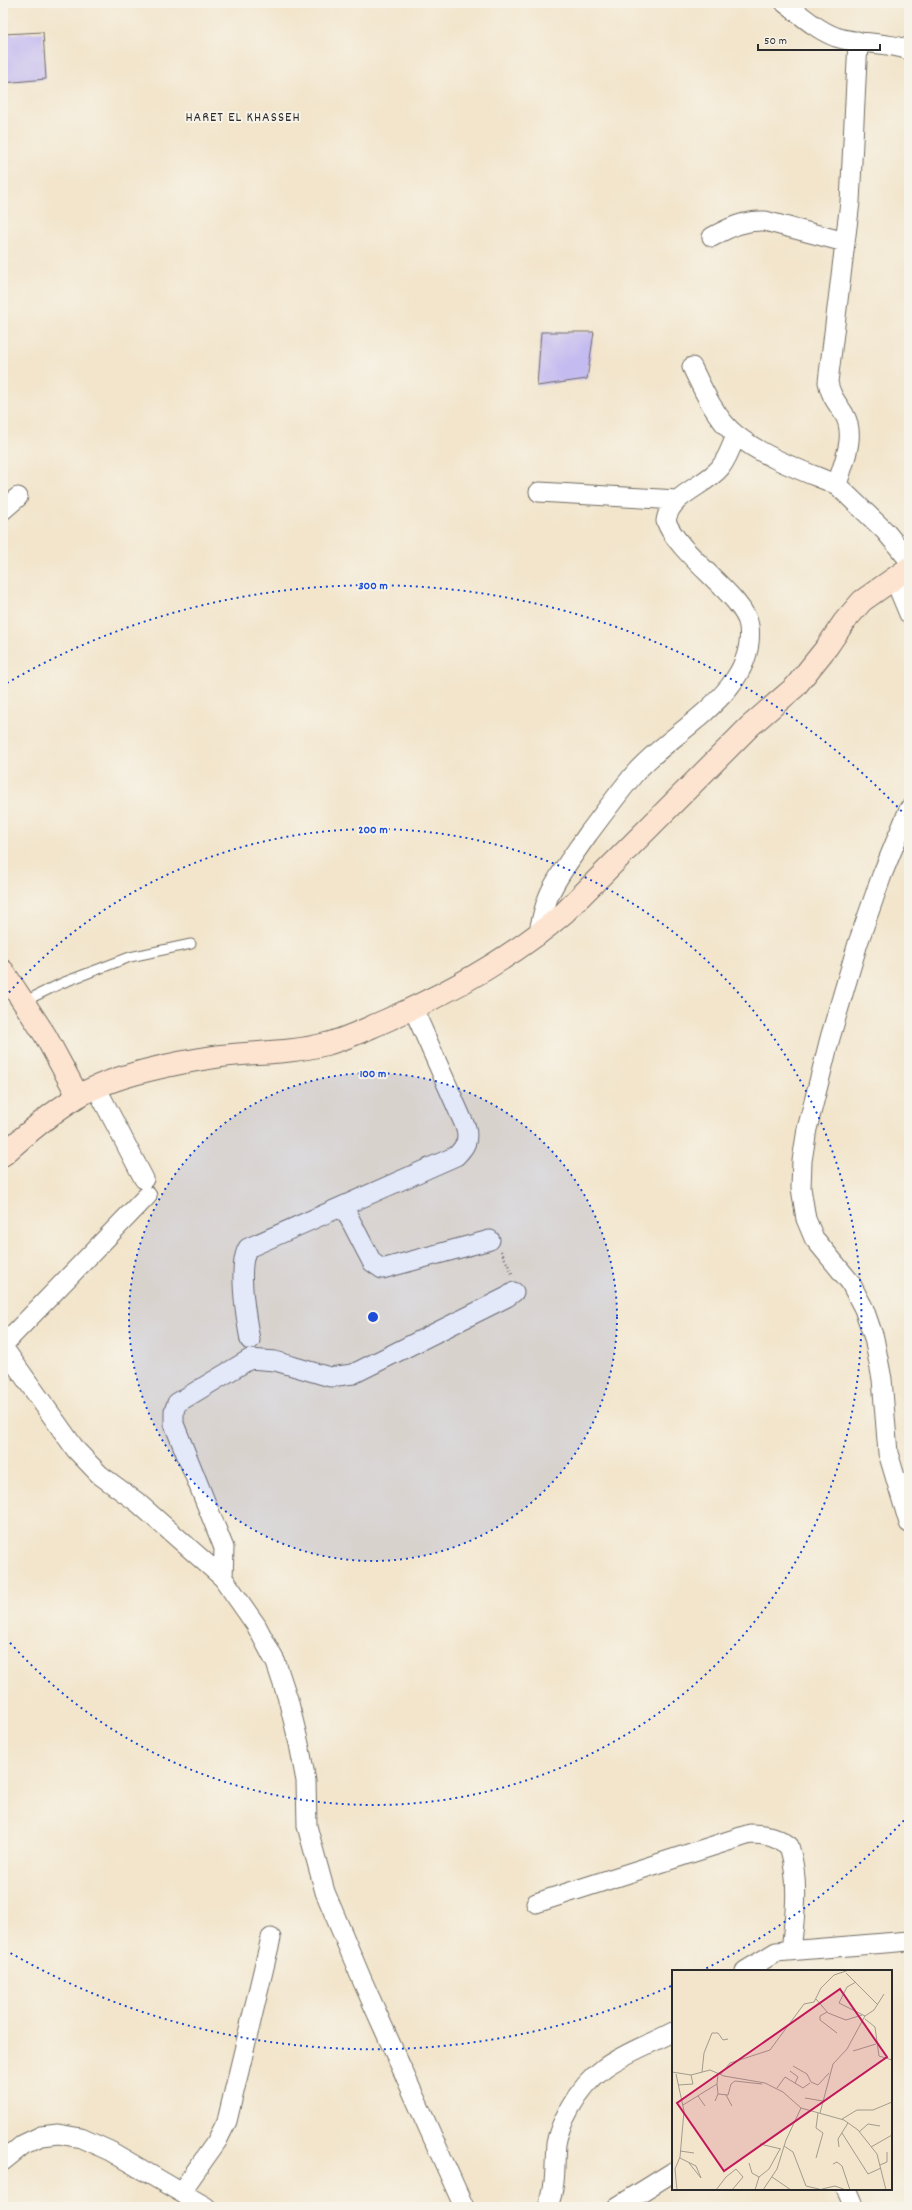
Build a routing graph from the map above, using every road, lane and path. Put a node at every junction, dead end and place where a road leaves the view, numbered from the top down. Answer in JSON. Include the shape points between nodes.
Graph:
{"nodes":[{"id":1,"x":785,"y":3,"type":"edge"},
{"id":2,"x":858,"y":41,"type":"junction"},
{"id":3,"x":909,"y":50,"type":"edge"},
{"id":4,"x":712,"y":237,"type":"dead end"},
{"id":5,"x":845,"y":242,"type":"junction"},
{"id":6,"x":692,"y":367,"type":"dead end"},
{"id":7,"x":736,"y":435,"type":"junction"},
{"id":8,"x":837,"y":486,"type":"junction"},
{"id":9,"x":539,"y":492,"type":"dead end"},
{"id":10,"x":18,"y":497,"type":"dead end"},
{"id":11,"x":677,"y":500,"type":"junction"},
{"id":12,"x":3,"y":510,"type":"edge"},
{"id":13,"x":909,"y":560,"type":"edge"},
{"id":14,"x":902,"y":573,"type":"edge"},
{"id":15,"x":909,"y":614,"type":"edge"},
{"id":16,"x":909,"y":809,"type":"edge"},
{"id":17,"x":538,"y":936,"type":"junction"},
{"id":18,"x":191,"y":944,"type":"dead end"},
{"id":19,"x":3,"y":971,"type":"edge"},
{"id":20,"x":23,"y":1002,"type":"junction"},
{"id":21,"x":413,"y":1008,"type":"junction"},
{"id":22,"x":87,"y":1092,"type":"junction"},
{"id":23,"x":3,"y":1155,"type":"edge"},
{"id":24,"x":343,"y":1206,"type":"junction"},
{"id":25,"x":490,"y":1240,"type":"joint"},
{"id":26,"x":514,"y":1292,"type":"joint"},
{"id":27,"x":250,"y":1340,"type":"dead end"},
{"id":28,"x":3,"y":1346,"type":"edge"},
{"id":29,"x":909,"y":1522,"type":"edge"},
{"id":30,"x":223,"y":1578,"type":"junction"},
{"id":31,"x":536,"y":1903,"type":"dead end"},
{"id":32,"x":271,"y":1938,"type":"dead end"},
{"id":33,"x":909,"y":1941,"type":"edge"},
{"id":34,"x":791,"y":1950,"type":"junction"},
{"id":35,"x":747,"y":1970,"type":"edge"},
{"id":36,"x":672,"y":2032,"type":"edge"},
{"id":37,"x":3,"y":2161,"type":"edge"},
{"id":38,"x":672,"y":2173,"type":"edge"},
{"id":39,"x":846,"y":2190,"type":"edge"},
{"id":40,"x":181,"y":2192,"type":"junction"},
{"id":41,"x":206,"y":2207,"type":"edge"},
{"id":42,"x":464,"y":2207,"type":"edge"},
{"id":43,"x":548,"y":2207,"type":"edge"},
{"id":44,"x":617,"y":2207,"type":"edge"},
{"id":45,"x":854,"y":2207,"type":"edge"}],
"edges":[{"from":1,"to":2,"type":"street","via":[[820,29],[837,37]]},
{"from":2,"to":3,"type":"street","via":[[890,44]]},
{"from":2,"to":5,"type":"street","via":[[850,202]]},
{"from":4,"to":5,"type":"street","via":[[742,222],[753,220],[766,221]]},
{"from":5,"to":8,"type":"street","via":[[828,382],[830,392],[849,425],[850,434]]},
{"from":6,"to":7,"type":"street","via":[[713,406]]},
{"from":7,"to":8,"type":"street","via":[[779,460]]},
{"from":7,"to":11,"type":"street","via":[[719,469]]},
{"from":8,"to":13,"type":"street","via":[[885,531]]},
{"from":9,"to":11,"type":"street"},
{"from":10,"to":12,"type":"street"},
{"from":11,"to":17,"type":"street","via":[[669,509],[668,526],[681,545],[744,611],[750,625],[748,653],[742,670],[729,689],[662,747],[618,794],[572,857],[551,892]]},
{"from":14,"to":15,"type":"street"},
{"from":14,"to":17,"type":"main road","via":[[862,601],[796,687],[750,726],[564,914]]},
{"from":16,"to":29,"type":"street","via":[[860,936],[830,1038],[807,1129],[801,1188],[806,1219],[814,1238],[850,1282],[864,1309],[874,1338],[882,1379],[888,1453]]},
{"from":17,"to":21,"type":"main road","via":[[503,959]]},
{"from":18,"to":20,"type":"lane","via":[[130,957],[62,983]]},
{"from":19,"to":20,"type":"main road"},
{"from":20,"to":22,"type":"main road","via":[[44,1035]]},
{"from":21,"to":22,"type":"main road","via":[[326,1044],[220,1056],[148,1071]]},
{"from":21,"to":24,"type":"street","via":[[466,1128],[466,1146],[456,1156]]},
{"from":22,"to":23,"type":"main road","via":[[46,1119]]},
{"from":22,"to":28,"type":"street","via":[[145,1187]]},
{"from":24,"to":25,"type":"street","via":[[372,1262],[382,1269]]},
{"from":24,"to":27,"type":"street","via":[[248,1248],[243,1261]]},
{"from":25,"to":26,"type":"path","via":[[497,1244],[512,1270]]},
{"from":26,"to":30,"type":"street","via":[[353,1374],[330,1376],[275,1360],[250,1359],[177,1403],[174,1424],[224,1548]]},
{"from":28,"to":30,"type":"street","via":[[76,1450],[100,1475],[137,1502]]},
{"from":30,"to":42,"type":"street","via":[[256,1625],[276,1663],[300,1744],[306,1781],[307,1826],[325,1892]]},
{"from":31,"to":34,"type":"street","via":[[750,1834],[764,1834],[789,1846],[792,1857],[796,1904]]},
{"from":32,"to":40,"type":"street","via":[[227,2121],[217,2141]]},
{"from":33,"to":34,"type":"street","via":[[832,1949]]},
{"from":34,"to":35,"type":"street","via":[[776,1952]]},
{"from":36,"to":43,"type":"street","via":[[595,2073],[578,2095],[562,2122],[556,2144],[554,2189]]},
{"from":37,"to":40,"type":"street","via":[[24,2144],[41,2136],[58,2134],[81,2138],[110,2151]]},
{"from":38,"to":44,"type":"street"},
{"from":39,"to":45,"type":"street"},
{"from":40,"to":41,"type":"street"}]}
